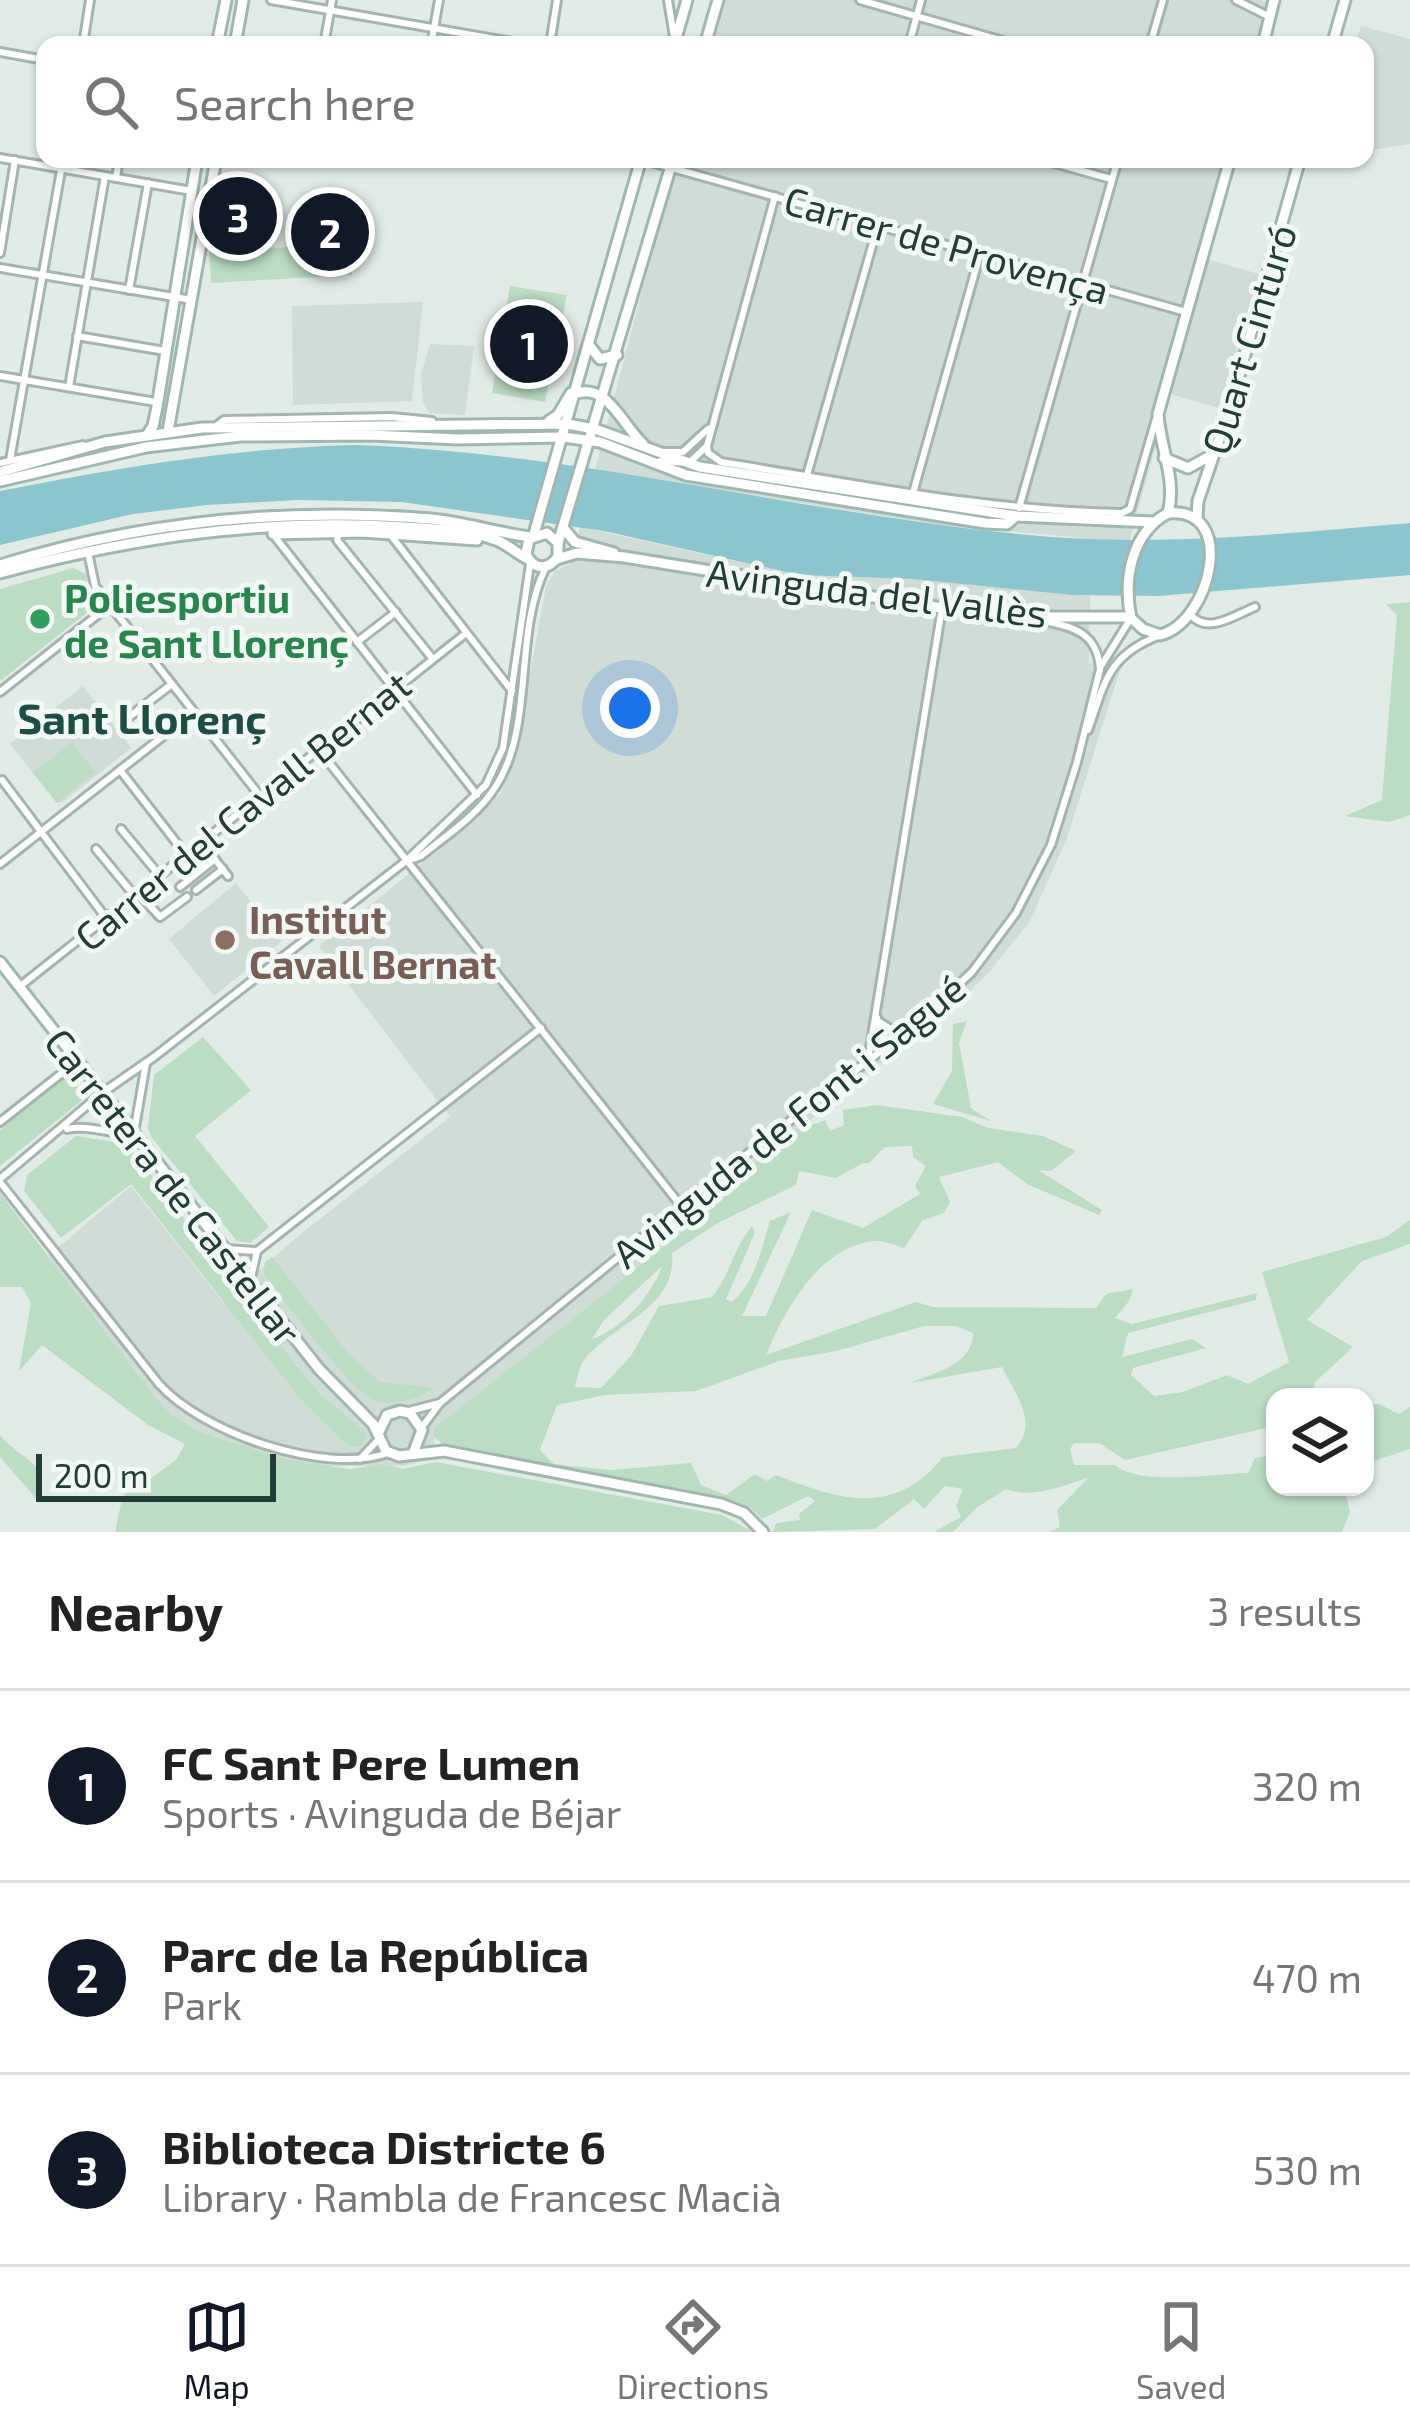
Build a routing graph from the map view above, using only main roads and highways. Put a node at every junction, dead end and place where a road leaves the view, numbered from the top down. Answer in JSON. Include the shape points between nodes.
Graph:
{"nodes":[{"id":1,"x":226,"y":0,"type":"edge"},
{"id":2,"x":242,"y":0,"type":"edge"},
{"id":3,"x":687,"y":0,"type":"edge"},
{"id":4,"x":718,"y":0,"type":"edge"},
{"id":5,"x":1274,"y":0,"type":"edge"},
{"id":6,"x":1345,"y":0,"type":"edge"},
{"id":7,"x":220,"y":36,"type":"edge"},
{"id":8,"x":236,"y":36,"type":"edge"},
{"id":9,"x":677,"y":36,"type":"edge"},
{"id":10,"x":708,"y":36,"type":"edge"},
{"id":11,"x":1264,"y":36,"type":"edge"},
{"id":12,"x":1335,"y":36,"type":"edge"},
{"id":13,"x":195,"y":168,"type":"edge"},
{"id":14,"x":214,"y":168,"type":"edge"},
{"id":15,"x":637,"y":168,"type":"edge"},
{"id":16,"x":671,"y":168,"type":"edge"},
{"id":17,"x":1227,"y":168,"type":"edge"},
{"id":18,"x":1297,"y":168,"type":"edge"},
{"id":19,"x":588,"y":344,"type":"junction"},
{"id":20,"x":617,"y":355,"type":"junction"},
{"id":21,"x":572,"y":395,"type":"junction"},
{"id":22,"x":607,"y":400,"type":"junction"},
{"id":23,"x":173,"y":411,"type":"junction"},
{"id":24,"x":538,"y":424,"type":"junction"},
{"id":25,"x":567,"y":424,"type":"junction"},
{"id":26,"x":202,"y":428,"type":"junction"},
{"id":27,"x":169,"y":431,"type":"junction"},
{"id":28,"x":147,"y":434,"type":"junction"},
{"id":29,"x":593,"y":435,"type":"junction"},
{"id":30,"x":524,"y":437,"type":"junction"},
{"id":31,"x":563,"y":437,"type":"junction"},
{"id":32,"x":146,"y":447,"type":"junction"},
{"id":33,"x":614,"y":447,"type":"junction"},
{"id":34,"x":650,"y":453,"type":"junction"},
{"id":35,"x":1215,"y":453,"type":"junction"},
{"id":36,"x":559,"y":455,"type":"junction"},
{"id":37,"x":1164,"y":458,"type":"junction"},
{"id":38,"x":584,"y":463,"type":"junction"},
{"id":39,"x":0,"y":477,"type":"edge"},
{"id":40,"x":1018,"y":511,"type":"junction"},
{"id":41,"x":1168,"y":513,"type":"junction"},
{"id":42,"x":1197,"y":519,"type":"junction"},
{"id":43,"x":1153,"y":522,"type":"junction"},
{"id":44,"x":565,"y":528,"type":"junction"},
{"id":45,"x":271,"y":530,"type":"junction"},
{"id":46,"x":535,"y":532,"type":"junction"},
{"id":47,"x":492,"y":538,"type":"junction"},
{"id":48,"x":574,"y":542,"type":"junction"},
{"id":49,"x":559,"y":545,"type":"junction"},
{"id":50,"x":86,"y":546,"type":"junction"},
{"id":51,"x":625,"y":557,"type":"junction"},
{"id":52,"x":529,"y":560,"type":"junction"},
{"id":53,"x":551,"y":563,"type":"junction"},
{"id":54,"x":0,"y":569,"type":"edge"},
{"id":55,"x":1130,"y":615,"type":"junction"},
{"id":56,"x":0,"y":964,"type":"edge"},
{"id":57,"x":354,"y":1404,"type":"junction"},
{"id":58,"x":387,"y":1415,"type":"junction"},
{"id":59,"x":422,"y":1431,"type":"junction"},
{"id":60,"x":378,"y":1437,"type":"junction"},
{"id":61,"x":444,"y":1451,"type":"junction"},
{"id":62,"x":410,"y":1454,"type":"junction"},
{"id":63,"x":763,"y":1532,"type":"edge"}],
"edges":[{"from":1,"to":7,"type":"main road"},
{"from":2,"to":8,"type":"main road"},
{"from":3,"to":9,"type":"main road"},
{"from":4,"to":10,"type":"main road"},
{"from":5,"to":11,"type":"main road"},
{"from":6,"to":12,"type":"main road"},
{"from":13,"to":28,"type":"main road"},
{"from":14,"to":23,"type":"main road"},
{"from":15,"to":19,"type":"main road"},
{"from":16,"to":20,"type":"main road"},
{"from":17,"to":37,"type":"main road","name":"Quart Cinturó","via":[[1158,414]]},
{"from":18,"to":35,"type":"main road","name":"Quart Cinturó"},
{"from":19,"to":20,"type":"main road","via":[[600,358]]},
{"from":19,"to":21,"type":"main road"},
{"from":20,"to":22,"type":"main road"},
{"from":21,"to":22,"type":"main road"},
{"from":21,"to":24,"type":"main road","via":[[558,415]]},
{"from":21,"to":25,"type":"main road"},
{"from":22,"to":29,"type":"main road"},
{"from":22,"to":34,"type":"main road"},
{"from":23,"to":26,"type":"main road"},
{"from":23,"to":27,"type":"main road"},
{"from":24,"to":25,"type":"main road"},
{"from":24,"to":26,"type":"main road"},
{"from":25,"to":29,"type":"main road"},
{"from":25,"to":31,"type":"main road"},
{"from":26,"to":27,"type":"main road"},
{"from":27,"to":28,"type":"main road"},
{"from":27,"to":32,"type":"main road"},
{"from":28,"to":39,"type":"main road"},
{"from":29,"to":31,"type":"main road"},
{"from":29,"to":33,"type":"main road"},
{"from":29,"to":34,"type":"main road"},
{"from":29,"to":38,"type":"main road"},
{"from":30,"to":31,"type":"main road"},
{"from":30,"to":32,"type":"main road","via":[[273,434]]},
{"from":30,"to":36,"type":"main road"},
{"from":31,"to":36,"type":"main road"},
{"from":32,"to":39,"type":"main road"},
{"from":33,"to":34,"type":"main road"},
{"from":33,"to":38,"type":"main road"},
{"from":34,"to":40,"type":"main road"},
{"from":34,"to":40,"type":"main road","via":[[686,475],[964,520],[1007,524]]},
{"from":35,"to":37,"type":"main road","via":[[1188,468]]},
{"from":35,"to":42,"type":"main road","name":"Quart Cinturó"},
{"from":36,"to":46,"type":"main road"},
{"from":37,"to":41,"type":"main road","name":"Quart Cinturó","via":[[1173,488]]},
{"from":38,"to":44,"type":"main road"},
{"from":40,"to":43,"type":"main road"},
{"from":41,"to":42,"type":"main road"},
{"from":41,"to":43,"type":"main road"},
{"from":42,"to":55,"type":"main road","via":[[1210,556],[1190,614],[1160,635]]},
{"from":43,"to":55,"type":"main road","via":[[1128,576]]},
{"from":44,"to":48,"type":"main road"},
{"from":44,"to":49,"type":"main road"},
{"from":45,"to":47,"type":"main road","via":[[393,526]]},
{"from":45,"to":47,"type":"main road"},
{"from":45,"to":50,"type":"main road"},
{"from":46,"to":49,"type":"main road"},
{"from":46,"to":50,"type":"main road","via":[[289,515],[168,527]]},
{"from":46,"to":52,"type":"main road","via":[[525,549]]},
{"from":47,"to":52,"type":"main road"},
{"from":48,"to":49,"type":"main road"},
{"from":48,"to":51,"type":"main road","name":"Avinguda del Vallès"},
{"from":49,"to":53,"type":"main road"},
{"from":50,"to":54,"type":"main road"},
{"from":51,"to":53,"type":"main road","name":"Avinguda del Vallès","via":[[578,553]]},
{"from":51,"to":55,"type":"main road","name":"Avinguda del Vallès","via":[[942,608]]},
{"from":52,"to":53,"type":"main road"},
{"from":56,"to":57,"type":"main road","name":"Carretera de Castellar"},
{"from":57,"to":58,"type":"main road","name":"Carretera de Castellar"},
{"from":57,"to":60,"type":"main road","name":"Carretera de Castellar"},
{"from":58,"to":59,"type":"main road","via":[[405,1412]]},
{"from":58,"to":60,"type":"main road"},
{"from":59,"to":61,"type":"main road"},
{"from":59,"to":62,"type":"main road"},
{"from":60,"to":62,"type":"main road","via":[[388,1453]]},
{"from":61,"to":62,"type":"main road"},
{"from":61,"to":63,"type":"main road","via":[[729,1507]]}]}
